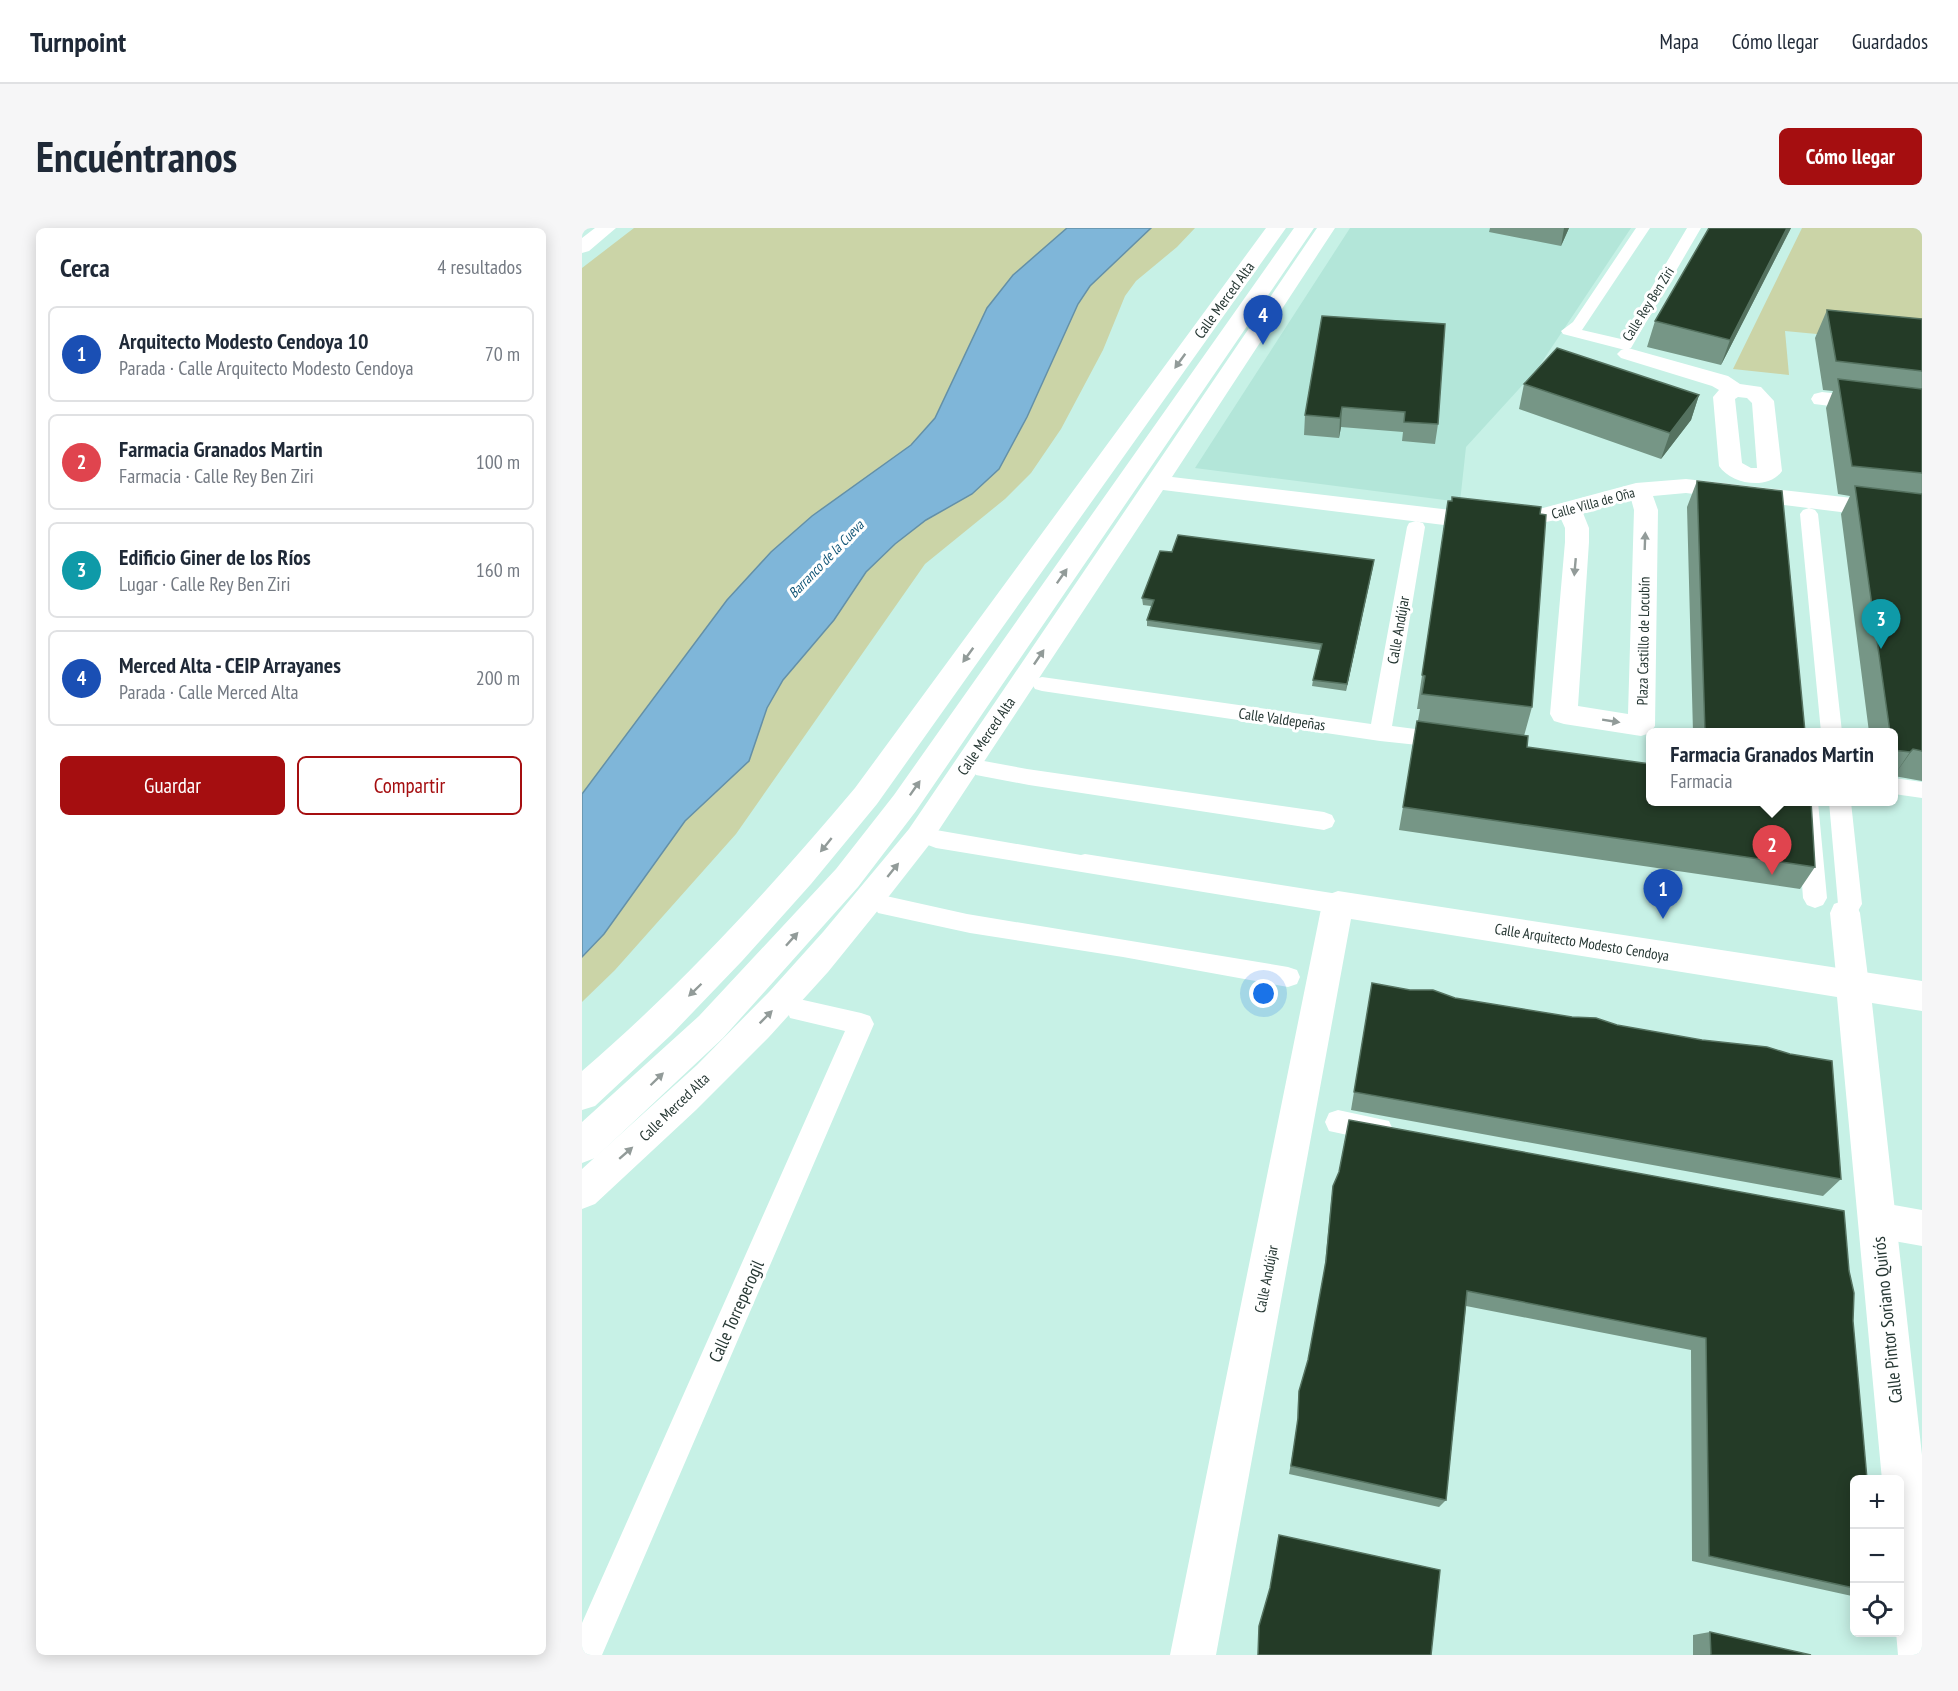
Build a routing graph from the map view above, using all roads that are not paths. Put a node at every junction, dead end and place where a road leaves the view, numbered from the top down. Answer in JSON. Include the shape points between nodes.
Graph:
{"nodes":[{"id":1,"x":607,"y":228,"type":"edge"},
{"id":2,"x":1276,"y":228,"type":"edge"},
{"id":3,"x":1304,"y":228,"type":"edge"},
{"id":4,"x":1326,"y":228,"type":"edge"},
{"id":5,"x":1642,"y":228,"type":"edge"},
{"id":6,"x":1694,"y":228,"type":"edge"},
{"id":7,"x":582,"y":247,"type":"edge"},
{"id":8,"x":1628,"y":354,"type":"dead end"},
{"id":9,"x":1734,"y":390,"type":"junction"},
{"id":10,"x":1822,"y":399,"type":"dead end"},
{"id":11,"x":1922,"y":410,"type":"edge"},
{"id":12,"x":1157,"y":482,"type":"junction"},
{"id":13,"x":1751,"y":485,"type":"junction"},
{"id":14,"x":1636,"y":490,"type":"junction"},
{"id":15,"x":1570,"y":510,"type":"junction"},
{"id":16,"x":1809,"y":514,"type":"dead end"},
{"id":17,"x":1922,"y":514,"type":"edge"},
{"id":18,"x":1416,"y":527,"type":"dead end"},
{"id":19,"x":1042,"y":684,"type":"dead end"},
{"id":20,"x":1832,"y":728,"type":"edge"},
{"id":21,"x":1380,"y":733,"type":"junction"},
{"id":22,"x":1466,"y":742,"type":"edge"},
{"id":23,"x":984,"y":769,"type":"dead end"},
{"id":24,"x":1898,"y":787,"type":"edge"},
{"id":25,"x":1922,"y":790,"type":"edge"},
{"id":26,"x":1807,"y":806,"type":"edge"},
{"id":27,"x":1840,"y":806,"type":"edge"},
{"id":28,"x":1324,"y":821,"type":"dead end"},
{"id":29,"x":936,"y":839,"type":"dead end"},
{"id":30,"x":1815,"y":898,"type":"edge"},
{"id":31,"x":1338,"y":903,"type":"junction"},
{"id":32,"x":886,"y":906,"type":"dead end"},
{"id":33,"x":1848,"y":908,"type":"joint"},
{"id":34,"x":1288,"y":977,"type":"dead end"},
{"id":35,"x":1853,"y":985,"type":"junction"},
{"id":36,"x":1922,"y":996,"type":"edge"},
{"id":37,"x":799,"y":1010,"type":"dead end"},
{"id":38,"x":582,"y":1094,"type":"edge"},
{"id":39,"x":1338,"y":1122,"type":"dead end"},
{"id":40,"x":1407,"y":1135,"type":"edge"},
{"id":41,"x":582,"y":1146,"type":"edge"},
{"id":42,"x":582,"y":1192,"type":"edge"},
{"id":43,"x":1877,"y":1220,"type":"junction"},
{"id":44,"x":1922,"y":1228,"type":"edge"},
{"id":45,"x":585,"y":1655,"type":"edge"},
{"id":46,"x":1193,"y":1655,"type":"edge"},
{"id":47,"x":1921,"y":1655,"type":"edge"}],
"edges":[{"from":1,"to":7,"type":"street"},
{"from":2,"to":38,"type":"main road","name":"Calle Merced Alta","one_way":true,"via":[[866,796],[798,881],[699,987]]},
{"from":41,"to":3,"type":"main road","name":"Calle Merced Alta","one_way":true,"via":[[711,1027],[847,878],[904,803]]},
{"from":4,"to":12,"type":"street","name":"Calle Merced Alta"},
{"from":5,"to":6,"type":"street","name":"Calle Rey Ben Ziri","via":[[1579,325],[1569,331],[1625,345]]},
{"from":8,"to":9,"type":"street","name":"Calle Rey Ben Ziri","via":[[1720,381]]},
{"from":9,"to":13,"type":"street","via":[[1724,397],[1731,466]]},
{"from":9,"to":13,"type":"street","name":"Calle Rey Ben Ziri","via":[[1753,392],[1763,401],[1770,471]]},
{"from":10,"to":11,"type":"street"},
{"from":12,"to":15,"type":"street","name":"Calle Villa de Oña","via":[[1476,521],[1515,520]]},
{"from":42,"to":12,"type":"street","name":"Calle Merced Alta","one_way":true,"via":[[658,1125],[782,1001],[853,920],[919,837]]},
{"from":13,"to":14,"type":"street","name":"Calle Villa de Oña"},
{"from":13,"to":17,"type":"street","name":"Calle Villa de Oña"},
{"from":14,"to":15,"type":"street","name":"Calle Villa de Oña"},
{"from":15,"to":14,"type":"street","name":"Plaza Castillo de Locubín","one_way":true,"via":[[1577,542],[1564,714],[1641,726],[1646,510]]},
{"from":16,"to":20,"type":"street"},
{"from":18,"to":21,"type":"street","name":"Calle Andújar"},
{"from":19,"to":21,"type":"street","name":"Calle Valdepeñas"},
{"from":21,"to":22,"type":"street","name":"Calle Valdepeñas"},
{"from":23,"to":28,"type":"street"},
{"from":24,"to":25,"type":"street"},
{"from":26,"to":30,"type":"street"},
{"from":27,"to":33,"type":"street"},
{"from":29,"to":31,"type":"street","name":"Calle Arquitecto Modesto Cendoya"},
{"from":31,"to":35,"type":"main road","name":"Calle Arquitecto Modesto Cendoya"},
{"from":31,"to":46,"type":"main road","name":"Calle Andújar"},
{"from":32,"to":34,"type":"street"},
{"from":33,"to":35,"type":"street"},
{"from":35,"to":36,"type":"main road","name":"Calle Arquitecto Modesto Cendoya"},
{"from":35,"to":43,"type":"main road","name":"Calle Pintor Soriano Quirós"},
{"from":37,"to":45,"type":"street","name":"Calle Torreperogil","via":[[861,1024]]},
{"from":39,"to":40,"type":"street"},
{"from":43,"to":44,"type":"street"},
{"from":43,"to":47,"type":"main road","name":"Calle Pintor Soriano Quirós"}]}
